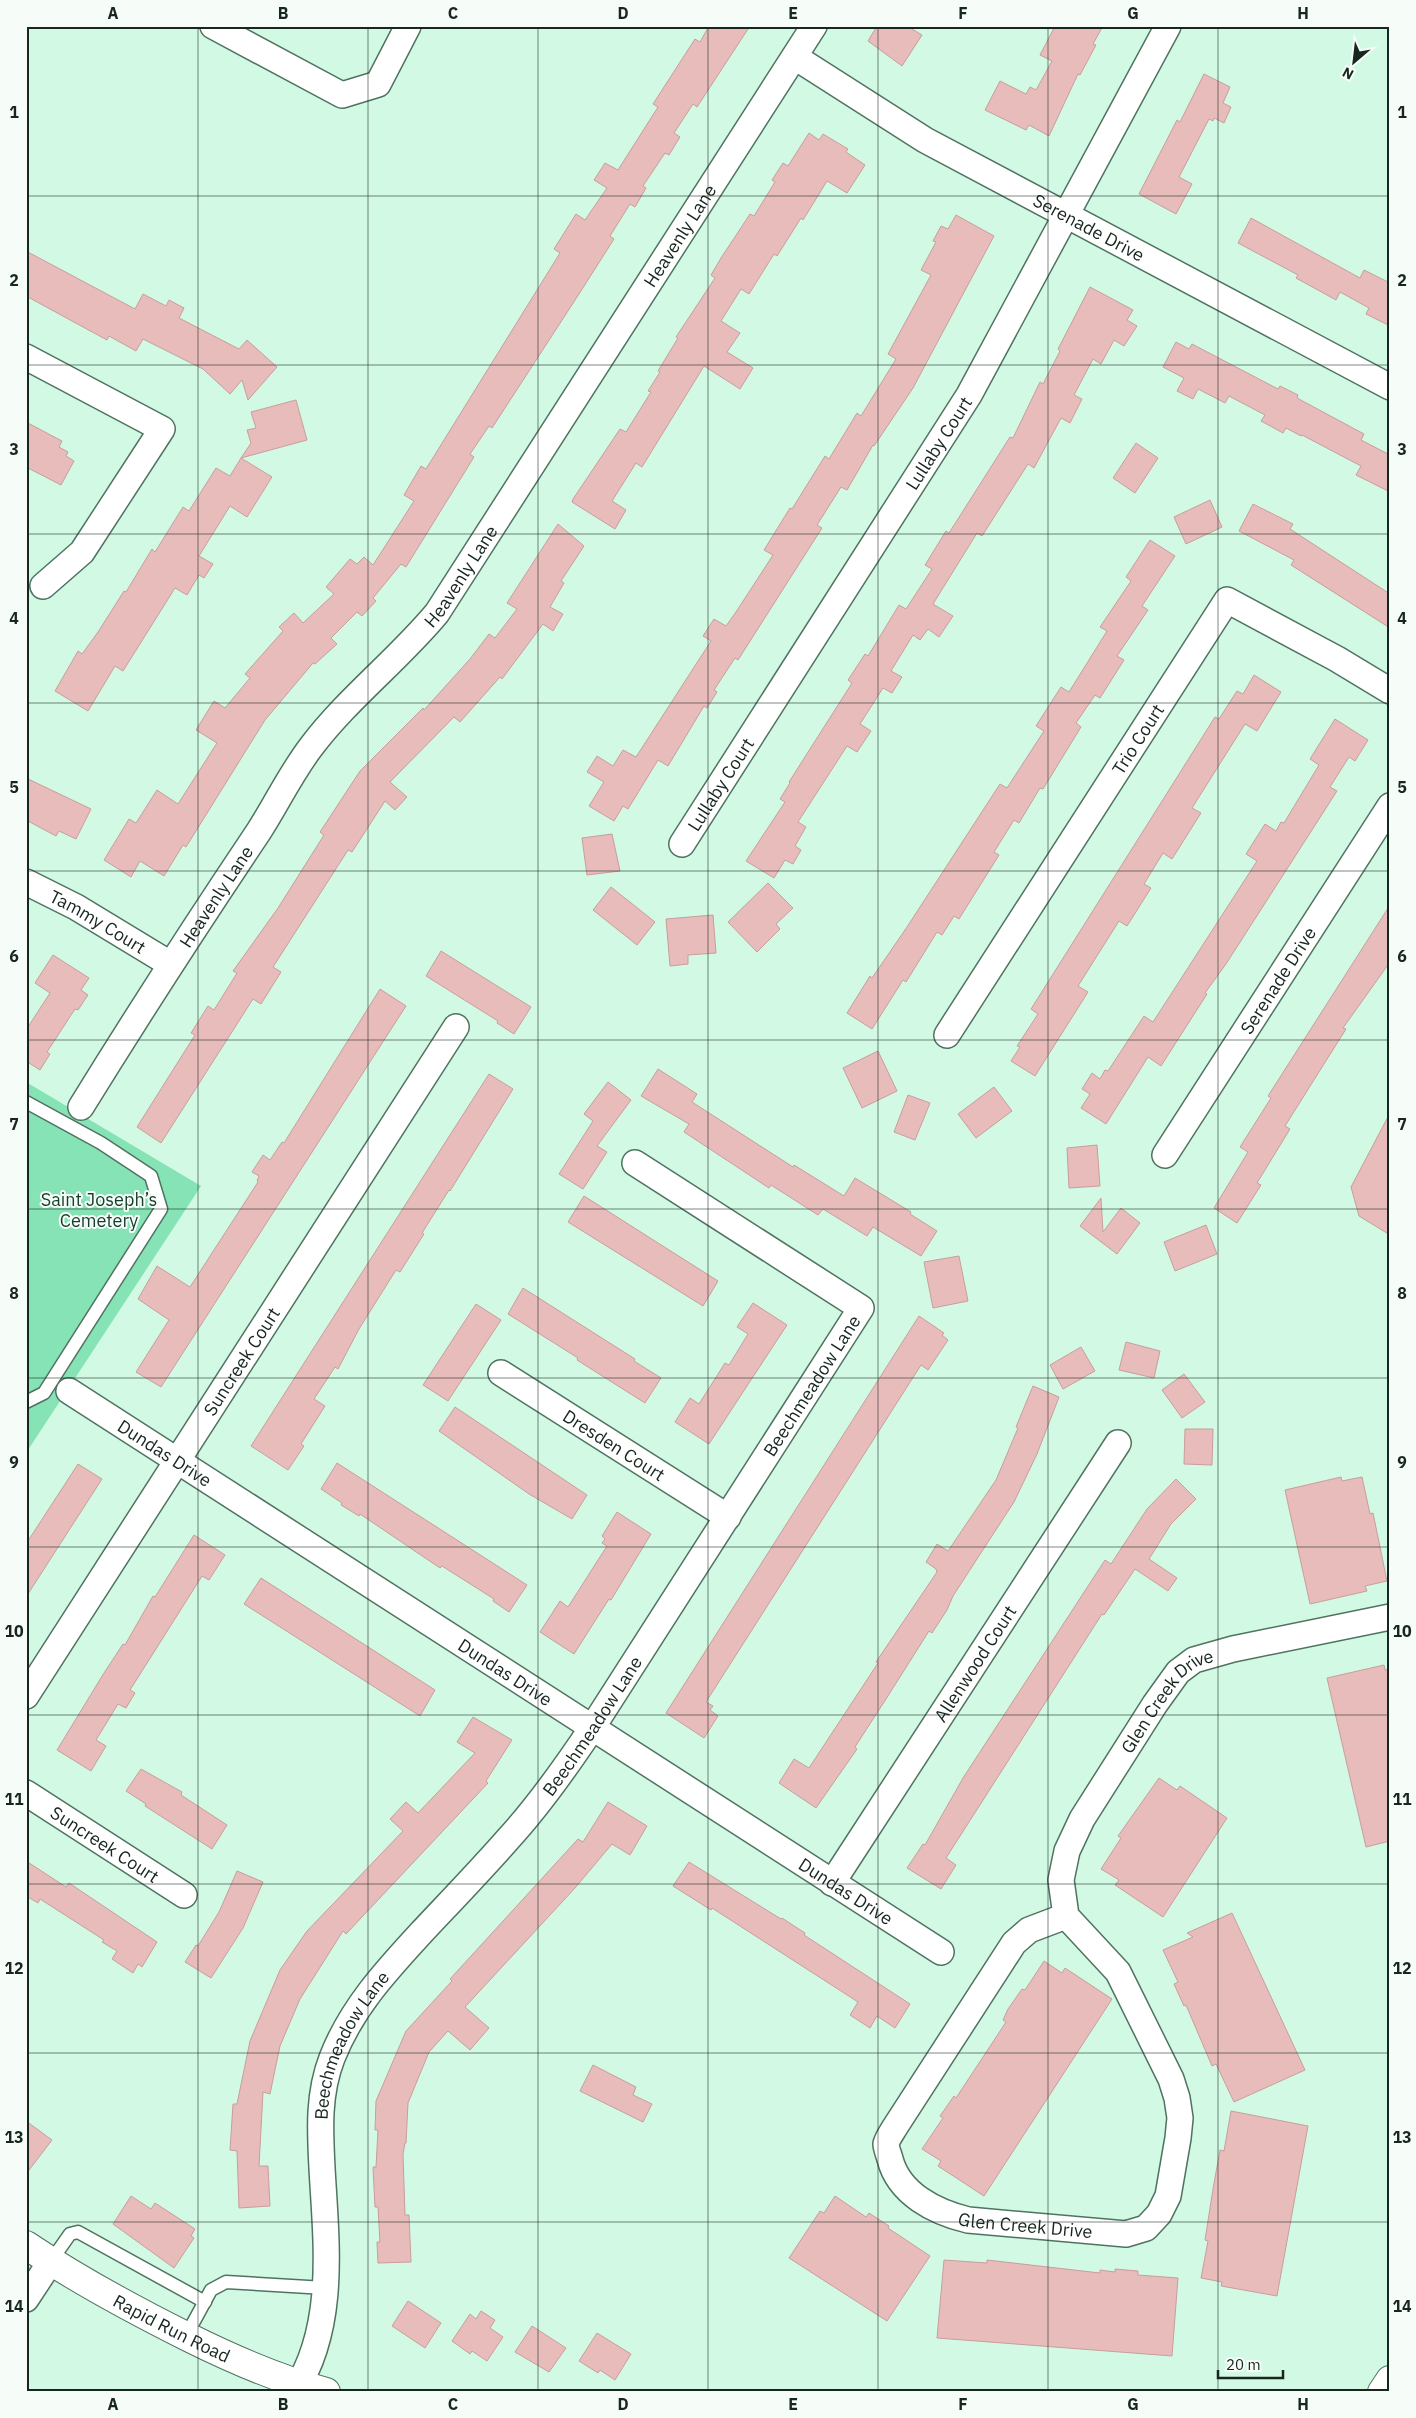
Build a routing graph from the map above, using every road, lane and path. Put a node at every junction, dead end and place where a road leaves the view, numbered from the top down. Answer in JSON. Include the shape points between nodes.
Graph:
{"nodes":[{"id":1,"x":213,"y":26,"type":"edge"},
{"id":2,"x":408,"y":26,"type":"edge"},
{"id":3,"x":814,"y":26,"type":"edge"},
{"id":4,"x":1168,"y":26,"type":"edge"},
{"id":5,"x":795,"y":57,"type":"junction"},
{"id":6,"x":1066,"y":216,"type":"junction"},
{"id":7,"x":26,"y":357,"type":"edge"},
{"id":8,"x":1390,"y":387,"type":"edge"},
{"id":9,"x":43,"y":586,"type":"dead end"},
{"id":10,"x":1390,"y":691,"type":"edge"},
{"id":11,"x":1390,"y":806,"type":"edge"},
{"id":12,"x":682,"y":844,"type":"dead end"},
{"id":13,"x":26,"y":882,"type":"edge"},
{"id":14,"x":170,"y":964,"type":"junction"},
{"id":15,"x":456,"y":1028,"type":"dead end"},
{"id":16,"x":947,"y":1035,"type":"dead end"},
{"id":17,"x":26,"y":1102,"type":"edge"},
{"id":18,"x":81,"y":1107,"type":"dead end"},
{"id":19,"x":1165,"y":1155,"type":"dead end"},
{"id":20,"x":635,"y":1163,"type":"dead end"},
{"id":21,"x":501,"y":1373,"type":"dead end"},
{"id":22,"x":68,"y":1391,"type":"dead end"},
{"id":23,"x":26,"y":1402,"type":"edge"},
{"id":24,"x":1118,"y":1443,"type":"dead end"},
{"id":25,"x":177,"y":1461,"type":"junction"},
{"id":26,"x":728,"y":1517,"type":"junction"},
{"id":27,"x":1390,"y":1617,"type":"edge"},
{"id":28,"x":26,"y":1696,"type":"edge"},
{"id":29,"x":592,"y":1728,"type":"junction"},
{"id":30,"x":26,"y":1793,"type":"edge"},
{"id":31,"x":832,"y":1883,"type":"junction"},
{"id":32,"x":184,"y":1895,"type":"dead end"},
{"id":33,"x":1066,"y":1916,"type":"junction"},
{"id":34,"x":941,"y":1952,"type":"dead end"},
{"id":35,"x":26,"y":2244,"type":"edge"},
{"id":36,"x":51,"y":2261,"type":"junction"},
{"id":37,"x":325,"y":2288,"type":"junction"},
{"id":38,"x":26,"y":2299,"type":"edge"},
{"id":39,"x":205,"y":2302,"type":"junction"},
{"id":40,"x":186,"y":2336,"type":"junction"},
{"id":41,"x":1390,"y":2380,"type":"edge"},
{"id":42,"x":296,"y":2388,"type":"edge"},
{"id":43,"x":326,"y":2392,"type":"edge"},
{"id":44,"x":1382,"y":2392,"type":"edge"}],
"edges":[{"from":1,"to":2,"type":"street","via":[[342,95],[378,84]]},
{"from":3,"to":5,"type":"street","name":"Heavenly Lane"},
{"from":4,"to":6,"type":"street","name":"Lullaby Court"},
{"from":5,"to":6,"type":"street","name":"Serenade Drive","via":[[925,140]]},
{"from":5,"to":14,"type":"street","name":"Heavenly Lane","via":[[437,612],[412,643],[336,717],[311,747],[268,818]]},
{"from":6,"to":8,"type":"street","name":"Serenade Drive"},
{"from":6,"to":12,"type":"street","name":"Lullaby Court","via":[[948,430]]},
{"from":7,"to":9,"type":"street","via":[[162,429],[82,552]]},
{"from":10,"to":16,"type":"street","name":"Trio Court","via":[[1227,600]]},
{"from":11,"to":19,"type":"street","name":"Serenade Drive"},
{"from":13,"to":14,"type":"street","name":"Tammy Court","via":[[76,907]]},
{"from":14,"to":18,"type":"street","name":"Heavenly Lane"},
{"from":15,"to":25,"type":"street","name":"Suncreek Court"},
{"from":17,"to":23,"type":"lane","via":[[101,1143],[151,1176],[161,1209],[44,1393]]},
{"from":20,"to":26,"type":"street","name":"Beechmeadow Lane","via":[[862,1308]]},
{"from":21,"to":26,"type":"street","name":"Dresden Court"},
{"from":22,"to":25,"type":"street","name":"Dundas Drive"},
{"from":24,"to":31,"type":"street","name":"Allenwood Court"},
{"from":25,"to":28,"type":"street","name":"Suncreek Court"},
{"from":25,"to":29,"type":"street","name":"Dundas Drive"},
{"from":26,"to":29,"type":"street","name":"Beechmeadow Lane"},
{"from":27,"to":33,"type":"street","name":"Glen Creek Drive","via":[[1233,1649],[1194,1660],[1178,1672],[1082,1819],[1068,1851],[1061,1880]]},
{"from":29,"to":31,"type":"street","name":"Dundas Drive"},
{"from":29,"to":37,"type":"street","name":"Beechmeadow Lane","via":[[546,1794],[381,1976],[346,2024],[331,2060],[319,2116]]},
{"from":30,"to":32,"type":"street","name":"Suncreek Court"},
{"from":31,"to":34,"type":"street","name":"Dundas Drive"},
{"from":33,"to":33,"type":"street","name":"Glen Creek Drive","via":[[1029,1930],[1014,1943],[895,2126],[886,2145],[900,2182],[914,2196],[948,2216],[1126,2234],[1146,2228],[1159,2214],[1168,2196],[1180,2118],[1177,2098],[1118,1972]]},
{"from":35,"to":36,"type":"street","name":"Rapid Run Road"},
{"from":36,"to":38,"type":"street"},
{"from":36,"to":39,"type":"lane","via":[[70,2234],[78,2232]]},
{"from":36,"to":40,"type":"street","name":"Rapid Run Road","via":[[136,2312]]},
{"from":37,"to":39,"type":"lane","via":[[226,2282],[211,2290]]},
{"from":37,"to":42,"type":"street","name":"Beechmeadow Lane","via":[[325,2304],[310,2361]]},
{"from":39,"to":40,"type":"lane"},
{"from":40,"to":42,"type":"street","name":"Rapid Run Road"},
{"from":41,"to":44,"type":"street"},
{"from":42,"to":43,"type":"street","name":"Rapid Run Road"}]}
